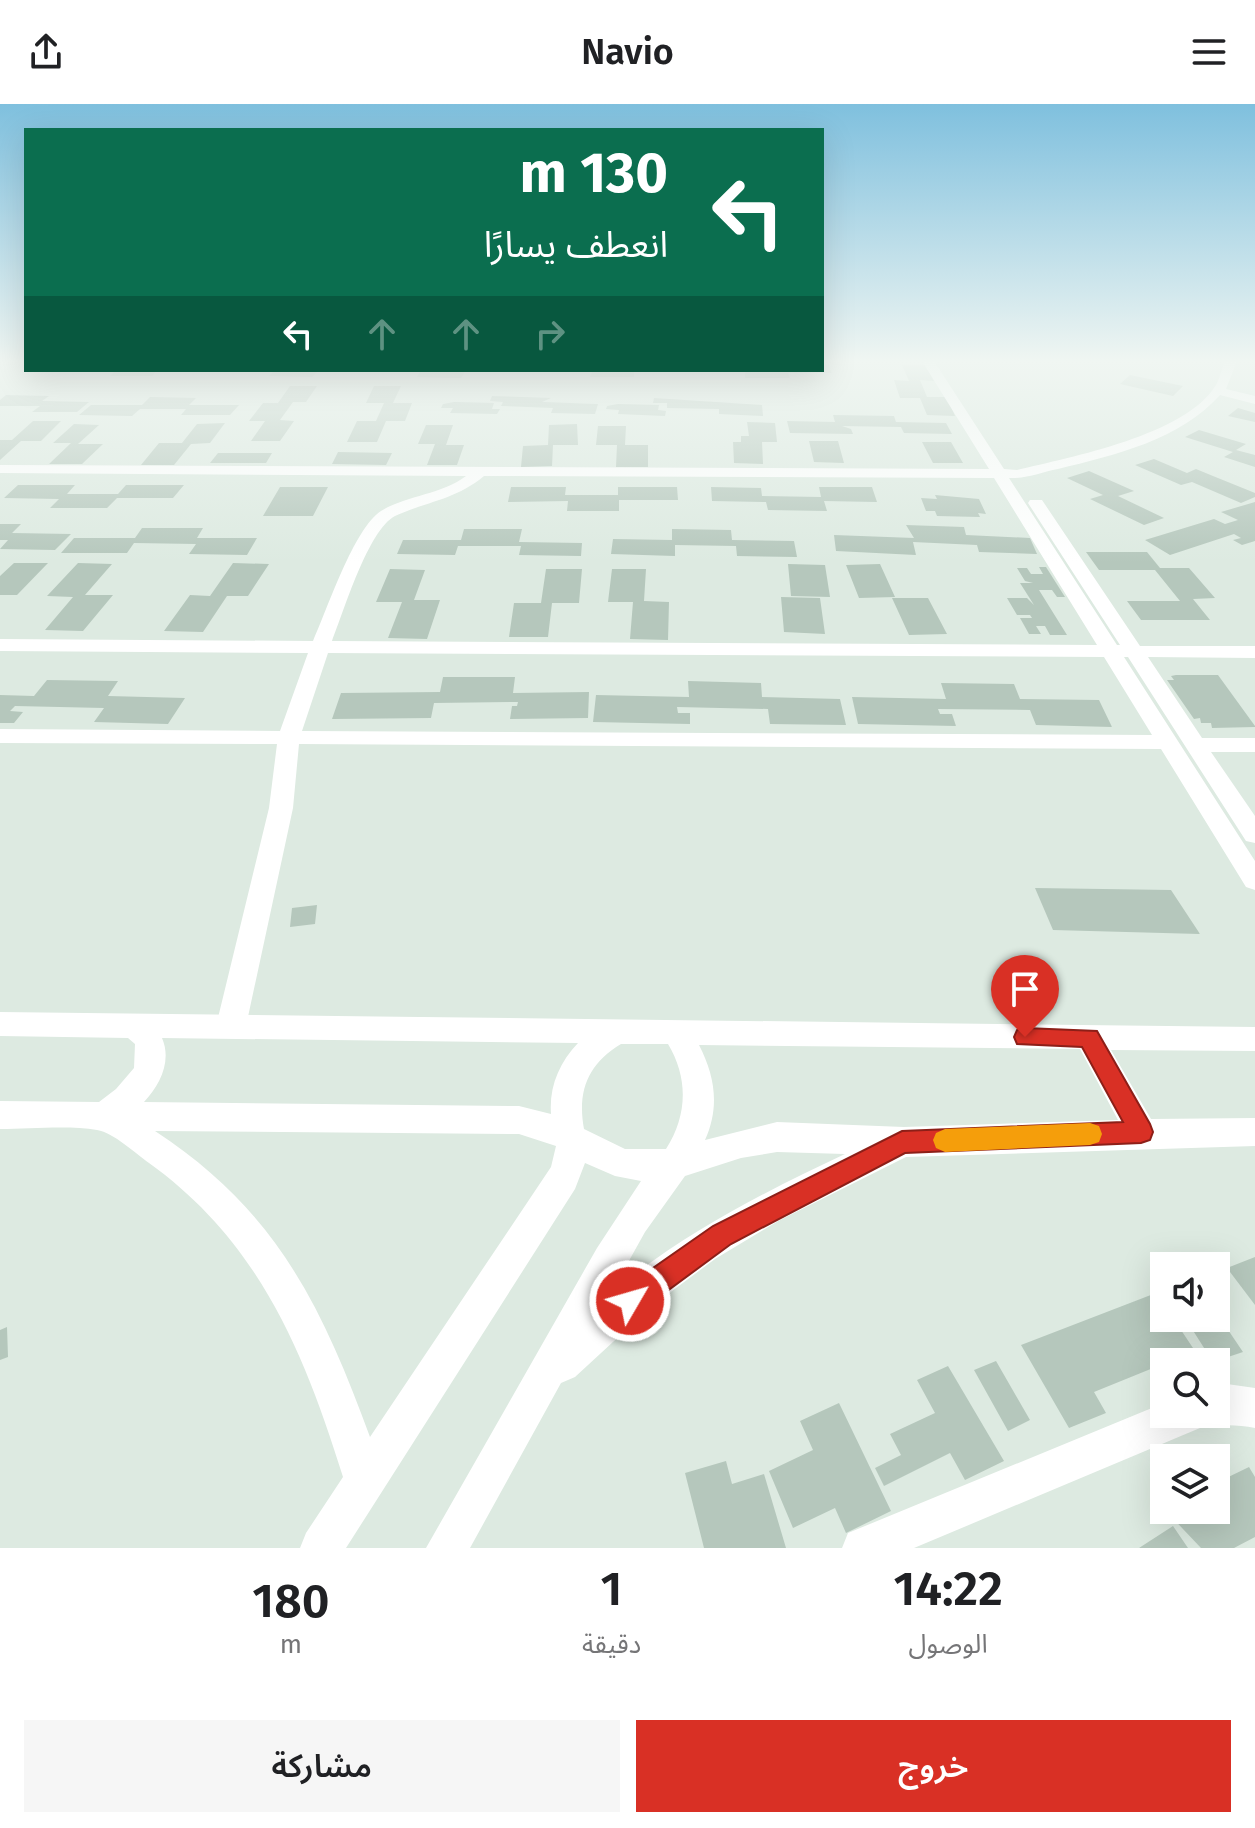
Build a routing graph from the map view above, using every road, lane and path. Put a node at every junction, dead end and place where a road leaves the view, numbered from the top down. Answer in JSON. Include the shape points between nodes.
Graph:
{"nodes":[{"id":1,"x":976,"y":428,"type":"edge"},
{"id":2,"x":982,"y":428,"type":"edge"},
{"id":3,"x":1167,"y":428,"type":"edge"},
{"id":4,"x":0,"y":469,"type":"edge"},
{"id":5,"x":480,"y":472,"type":"junction"},
{"id":6,"x":1008,"y":474,"type":"junction"},
{"id":7,"x":0,"y":645,"type":"edge"},
{"id":8,"x":320,"y":647,"type":"junction"},
{"id":9,"x":1110,"y":651,"type":"junction"},
{"id":10,"x":1135,"y":651,"type":"junction"},
{"id":11,"x":1255,"y":652,"type":"edge"},
{"id":12,"x":0,"y":736,"type":"edge"},
{"id":13,"x":289,"y":737,"type":"junction"},
{"id":14,"x":1167,"y":742,"type":"junction"},
{"id":15,"x":1197,"y":745,"type":"junction"},
{"id":16,"x":1255,"y":745,"type":"edge"},
{"id":17,"x":1255,"y":835,"type":"edge"},
{"id":18,"x":1255,"y":881,"type":"edge"},
{"id":19,"x":0,"y":1024,"type":"edge"},
{"id":20,"x":134,"y":1025,"type":"junction"},
{"id":21,"x":231,"y":1026,"type":"junction"},
{"id":22,"x":616,"y":1032,"type":"junction"},
{"id":23,"x":676,"y":1032,"type":"junction"},
{"id":24,"x":1089,"y":1038,"type":"junction"},
{"id":25,"x":1255,"y":1039,"type":"edge"},
{"id":26,"x":0,"y":1115,"type":"edge"},
{"id":27,"x":104,"y":1116,"type":"junction"},
{"id":28,"x":1141,"y":1132,"type":"junction"},
{"id":29,"x":1255,"y":1132,"type":"edge"},
{"id":30,"x":574,"y":1139,"type":"junction"},
{"id":31,"x":902,"y":1142,"type":"junction"},
{"id":32,"x":673,"y":1164,"type":"junction"},
{"id":33,"x":538,"y":1389,"type":"junction"},
{"id":34,"x":1230,"y":1404,"type":"edge"},
{"id":35,"x":1255,"y":1408,"type":"edge"},
{"id":36,"x":1152,"y":1428,"type":"edge"},
{"id":37,"x":365,"y":1481,"type":"junction"},
{"id":38,"x":321,"y":1548,"type":"edge"},
{"id":39,"x":447,"y":1548,"type":"edge"},
{"id":40,"x":863,"y":1548,"type":"edge"}],
"edges":[{"from":1,"to":6,"type":"street"},
{"from":2,"to":6,"type":"street"},
{"from":3,"to":6,"type":"street","via":[[1084,458]]},
{"from":4,"to":5,"type":"street"},
{"from":5,"to":6,"type":"street"},
{"from":5,"to":8,"type":"street","via":[[468,484],[399,508],[377,522]]},
{"from":6,"to":9,"type":"street"},
{"from":6,"to":10,"type":"street"},
{"from":7,"to":8,"type":"street"},
{"from":8,"to":9,"type":"street"},
{"from":8,"to":13,"type":"street"},
{"from":9,"to":10,"type":"street"},
{"from":9,"to":14,"type":"street"},
{"from":10,"to":11,"type":"street"},
{"from":10,"to":15,"type":"street"},
{"from":12,"to":13,"type":"street"},
{"from":13,"to":14,"type":"street"},
{"from":13,"to":21,"type":"street","via":[[281,808]]},
{"from":14,"to":18,"type":"street"},
{"from":15,"to":16,"type":"street"},
{"from":15,"to":17,"type":"street"},
{"from":19,"to":20,"type":"street"},
{"from":20,"to":21,"type":"street"},
{"from":20,"to":27,"type":"street","via":[[152,1049],[148,1073],[131,1097]]},
{"from":21,"to":22,"type":"street"},
{"from":22,"to":23,"type":"street"},
{"from":22,"to":30,"type":"street","via":[[587,1051],[569,1080],[565,1110]]},
{"from":23,"to":24,"type":"street"},
{"from":23,"to":32,"type":"street","via":[[695,1065],[699,1104],[691,1135]]},
{"from":24,"to":25,"type":"street"},
{"from":24,"to":28,"type":"street"},
{"from":26,"to":27,"type":"street"},
{"from":27,"to":30,"type":"street","via":[[496,1119],[541,1125]]},
{"from":27,"to":37,"type":"street","via":[[159,1149],[210,1191],[256,1244],[298,1309],[335,1387]]},
{"from":28,"to":29,"type":"street"},
{"from":28,"to":31,"type":"street"},
{"from":30,"to":32,"type":"street","via":[[621,1163]]},
{"from":30,"to":37,"type":"street","via":[[563,1178]]},
{"from":31,"to":32,"type":"street","via":[[757,1139]]},
{"from":31,"to":33,"type":"street","via":[[771,1207],[676,1265],[583,1342]]},
{"from":32,"to":33,"type":"street","via":[[633,1220]]},
{"from":33,"to":39,"type":"street"},
{"from":34,"to":35,"type":"street"},
{"from":36,"to":40,"type":"street"},
{"from":37,"to":38,"type":"street"}]}
